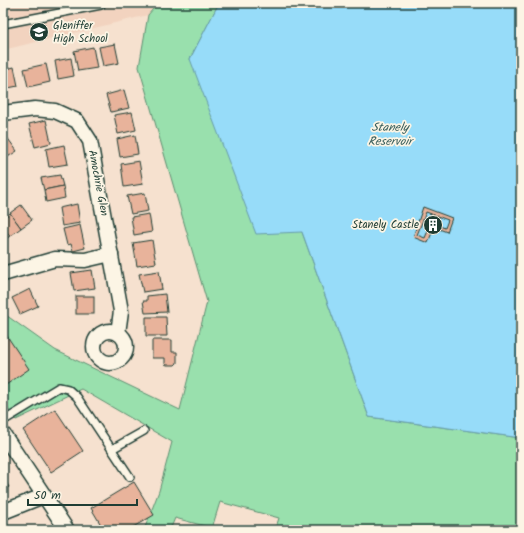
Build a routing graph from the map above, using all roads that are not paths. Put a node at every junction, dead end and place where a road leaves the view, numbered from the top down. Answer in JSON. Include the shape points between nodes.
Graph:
{"nodes":[{"id":1,"x":101,"y":5,"type":"dead end"},
{"id":2,"x":3,"y":24,"type":"edge"},
{"id":3,"x":3,"y":113,"type":"edge"},
{"id":4,"x":111,"y":254,"type":"junction"},
{"id":5,"x":3,"y":274,"type":"edge"},
{"id":6,"x":118,"y":333,"type":"dead end"},
{"id":7,"x":3,"y":420,"type":"edge"},
{"id":8,"x":144,"y":431,"type":"dead end"},
{"id":9,"x":3,"y":434,"type":"edge"},
{"id":10,"x":112,"y":449,"type":"junction"},
{"id":11,"x":130,"y":477,"type":"dead end"},
{"id":12,"x":43,"y":496,"type":"junction"},
{"id":13,"x":3,"y":512,"type":"edge"},
{"id":14,"x":67,"y":530,"type":"edge"}],
"edges":[{"from":1,"to":2,"type":"lane"},
{"from":3,"to":4,"type":"street","name":"Amochrie Glen","via":[[34,109],[55,111],[76,121],[90,140]]},
{"from":4,"to":5,"type":"street","via":[[85,260],[56,259]]},
{"from":4,"to":6,"type":"street","name":"Amochrie Glen","via":[[121,311]]},
{"from":7,"to":10,"type":"lane","via":[[59,388],[68,389],[77,397]]},
{"from":8,"to":10,"type":"lane"},
{"from":9,"to":12,"type":"street"},
{"from":10,"to":11,"type":"lane"},
{"from":12,"to":13,"type":"street"},
{"from":12,"to":14,"type":"street"}]}
